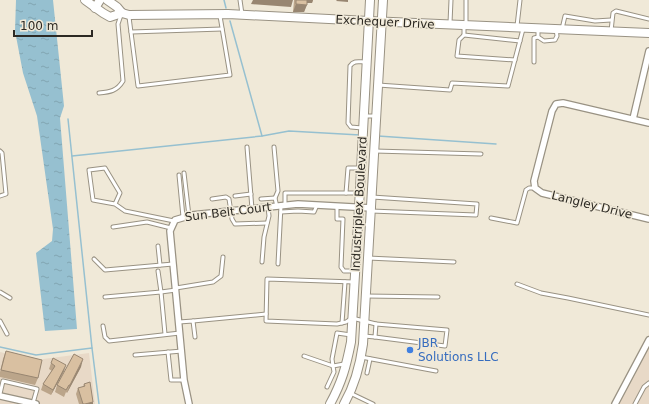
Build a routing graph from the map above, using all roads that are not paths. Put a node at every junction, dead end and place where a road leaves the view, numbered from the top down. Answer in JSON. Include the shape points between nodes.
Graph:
{"nodes":[{"id":1,"x":85,"y":0,"type":"edge"},
{"id":2,"x":100,"y":0,"type":"edge"},
{"id":3,"x":107,"y":0,"type":"edge"},
{"id":4,"x":240,"y":0,"type":"edge"},
{"id":5,"x":370,"y":0,"type":"edge"},
{"id":6,"x":383,"y":0,"type":"edge"},
{"id":7,"x":451,"y":0,"type":"edge"},
{"id":8,"x":466,"y":0,"type":"edge"},
{"id":9,"x":520,"y":0,"type":"edge"},
{"id":10,"x":95,"y":8,"type":"junction"},
{"id":11,"x":125,"y":14,"type":"junction"},
{"id":12,"x":219,"y":14,"type":"junction"},
{"id":13,"x":242,"y":14,"type":"junction"},
{"id":14,"x":649,"y":19,"type":"edge"},
{"id":15,"x":612,"y":20,"type":"junction"},
{"id":16,"x":369,"y":21,"type":"junction"},
{"id":17,"x":595,"y":21,"type":"junction"},
{"id":18,"x":382,"y":22,"type":"junction"},
{"id":19,"x":450,"y":25,"type":"junction"},
{"id":20,"x":465,"y":25,"type":"junction"},
{"id":21,"x":520,"y":28,"type":"junction"},
{"id":22,"x":222,"y":29,"type":"junction"},
{"id":23,"x":559,"y":29,"type":"junction"},
{"id":24,"x":596,"y":31,"type":"junction"},
{"id":25,"x":131,"y":32,"type":"junction"},
{"id":26,"x":611,"y":32,"type":"junction"},
{"id":27,"x":538,"y":33,"type":"junction"},
{"id":28,"x":649,"y":33,"type":"edge"},
{"id":29,"x":464,"y":35,"type":"junction"},
{"id":30,"x":520,"y":41,"type":"junction"},
{"id":31,"x":649,"y":50,"type":"edge"},
{"id":32,"x":515,"y":60,"type":"junction"},
{"id":33,"x":367,"y":62,"type":"junction"},
{"id":34,"x":534,"y":62,"type":"dead end"},
{"id":35,"x":378,"y":85,"type":"junction"},
{"id":36,"x":99,"y":93,"type":"dead end"},
{"id":37,"x":365,"y":116,"type":"junction"},
{"id":38,"x":376,"y":116,"type":"junction"},
{"id":39,"x":633,"y":119,"type":"junction"},
{"id":40,"x":649,"y":123,"type":"edge"},
{"id":41,"x":364,"y":128,"type":"junction"},
{"id":42,"x":247,"y":147,"type":"dead end"},
{"id":43,"x":274,"y":147,"type":"dead end"},
{"id":44,"x":0,"y":151,"type":"edge"},
{"id":45,"x":374,"y":151,"type":"junction"},
{"id":46,"x":481,"y":154,"type":"dead end"},
{"id":47,"x":362,"y":168,"type":"junction"},
{"id":48,"x":2,"y":173,"type":"edge"},
{"id":49,"x":184,"y":173,"type":"dead end"},
{"id":50,"x":179,"y":175,"type":"dead end"},
{"id":51,"x":0,"y":183,"type":"edge"},
{"id":52,"x":5,"y":183,"type":"junction"},
{"id":53,"x":535,"y":188,"type":"junction"},
{"id":54,"x":346,"y":193,"type":"junction"},
{"id":55,"x":360,"y":193,"type":"junction"},
{"id":56,"x":251,"y":194,"type":"junction"},
{"id":57,"x":0,"y":196,"type":"edge"},
{"id":58,"x":235,"y":196,"type":"dead end"},
{"id":59,"x":276,"y":198,"type":"junction"},
{"id":60,"x":372,"y":198,"type":"junction"},
{"id":61,"x":212,"y":199,"type":"dead end"},
{"id":62,"x":261,"y":199,"type":"dead end"},
{"id":63,"x":115,"y":204,"type":"junction"},
{"id":64,"x":337,"y":206,"type":"junction"},
{"id":65,"x":268,"y":207,"type":"junction"},
{"id":66,"x":360,"y":207,"type":"junction"},
{"id":67,"x":281,"y":208,"type":"junction"},
{"id":68,"x":252,"y":209,"type":"junction"},
{"id":69,"x":372,"y":210,"type":"junction"},
{"id":70,"x":231,"y":211,"type":"junction"},
{"id":71,"x":189,"y":216,"type":"junction"},
{"id":72,"x":183,"y":217,"type":"junction"},
{"id":73,"x":491,"y":218,"type":"dead end"},
{"id":74,"x":649,"y":219,"type":"edge"},
{"id":75,"x":174,"y":221,"type":"junction"},
{"id":76,"x":267,"y":223,"type":"junction"},
{"id":77,"x":113,"y":227,"type":"dead end"},
{"id":78,"x":171,"y":228,"type":"junction"},
{"id":79,"x":158,"y":246,"type":"dead end"},
{"id":80,"x":223,"y":257,"type":"dead end"},
{"id":81,"x":368,"y":258,"type":"junction"},
{"id":82,"x":94,"y":259,"type":"dead end"},
{"id":83,"x":262,"y":262,"type":"dead end"},
{"id":84,"x":454,"y":262,"type":"dead end"},
{"id":85,"x":173,"y":264,"type":"junction"},
{"id":86,"x":278,"y":264,"type":"dead end"},
{"id":87,"x":160,"y":265,"type":"junction"},
{"id":88,"x":158,"y":271,"type":"dead end"},
{"id":89,"x":355,"y":271,"type":"junction"},
{"id":90,"x":345,"y":282,"type":"junction"},
{"id":91,"x":355,"y":282,"type":"junction"},
{"id":92,"x":517,"y":284,"type":"dead end"},
{"id":93,"x":175,"y":289,"type":"junction"},
{"id":94,"x":0,"y":292,"type":"edge"},
{"id":95,"x":161,"y":292,"type":"junction"},
{"id":96,"x":366,"y":296,"type":"junction"},
{"id":97,"x":105,"y":297,"type":"dead end"},
{"id":98,"x":438,"y":297,"type":"dead end"},
{"id":99,"x":10,"y":298,"type":"dead end"},
{"id":100,"x":266,"y":314,"type":"junction"},
{"id":101,"x":649,"y":315,"type":"edge"},
{"id":102,"x":352,"y":318,"type":"junction"},
{"id":103,"x":0,"y":321,"type":"edge"},
{"id":104,"x":193,"y":321,"type":"junction"},
{"id":105,"x":179,"y":322,"type":"junction"},
{"id":106,"x":342,"y":322,"type":"junction"},
{"id":107,"x":364,"y":322,"type":"junction"},
{"id":108,"x":334,"y":324,"type":"junction"},
{"id":109,"x":376,"y":324,"type":"junction"},
{"id":110,"x":103,"y":326,"type":"dead end"},
{"id":111,"x":180,"y":333,"type":"junction"},
{"id":112,"x":337,"y":333,"type":"junction"},
{"id":113,"x":7,"y":334,"type":"dead end"},
{"id":114,"x":165,"y":334,"type":"junction"},
{"id":115,"x":351,"y":335,"type":"junction"},
{"id":116,"x":364,"y":336,"type":"junction"},
{"id":117,"x":195,"y":337,"type":"dead end"},
{"id":118,"x":375,"y":337,"type":"junction"},
{"id":119,"x":649,"y":340,"type":"edge"},
{"id":120,"x":182,"y":351,"type":"junction"},
{"id":121,"x":168,"y":352,"type":"junction"},
{"id":122,"x":135,"y":355,"type":"dead end"},
{"id":123,"x":304,"y":356,"type":"dead end"},
{"id":124,"x":361,"y":357,"type":"junction"},
{"id":125,"x":370,"y":359,"type":"junction"},
{"id":126,"x":347,"y":364,"type":"junction"},
{"id":127,"x":333,"y":366,"type":"junction"},
{"id":128,"x":436,"y":371,"type":"dead end"},
{"id":129,"x":334,"y":372,"type":"junction"},
{"id":130,"x":367,"y":373,"type":"dead end"},
{"id":131,"x":343,"y":377,"type":"junction"},
{"id":132,"x":184,"y":380,"type":"junction"},
{"id":133,"x":649,"y":383,"type":"edge"},
{"id":134,"x":337,"y":390,"type":"junction"},
{"id":135,"x":350,"y":393,"type":"junction"},
{"id":136,"x":0,"y":395,"type":"edge"},
{"id":137,"x":34,"y":404,"type":"edge"},
{"id":138,"x":189,"y":404,"type":"edge"},
{"id":139,"x":330,"y":404,"type":"edge"},
{"id":140,"x":344,"y":404,"type":"edge"},
{"id":141,"x":373,"y":404,"type":"edge"},
{"id":142,"x":615,"y":404,"type":"edge"},
{"id":143,"x":635,"y":404,"type":"edge"}],
"edges":[{"from":1,"to":10,"type":"street","name":"Exchequer Drive"},
{"from":2,"to":10,"type":"street"},
{"from":3,"to":11,"type":"street"},
{"from":4,"to":13,"type":"lane"},
{"from":5,"to":16,"type":"street","name":"Industriplex Boulevard"},
{"from":6,"to":18,"type":"street","name":"Industriplex Boulevard"},
{"from":7,"to":19,"type":"lane"},
{"from":8,"to":20,"type":"lane"},
{"from":9,"to":21,"type":"lane"},
{"from":10,"to":11,"type":"street","name":"Exchequer Drive","via":[[110,17]]},
{"from":11,"to":12,"type":"street","name":"Exchequer Drive"},
{"from":11,"to":25,"type":"lane"},
{"from":11,"to":36,"type":"lane","via":[[118,24],[123,81],[114,91]]},
{"from":12,"to":13,"type":"street","name":"Exchequer Drive"},
{"from":12,"to":22,"type":"lane"},
{"from":13,"to":16,"type":"street","name":"Exchequer Drive"},
{"from":14,"to":15,"type":"lane","via":[[616,11]]},
{"from":15,"to":17,"type":"lane"},
{"from":15,"to":26,"type":"lane"},
{"from":16,"to":18,"type":"street","name":"Exchequer Drive"},
{"from":16,"to":33,"type":"street","name":"Industriplex Boulevard"},
{"from":17,"to":23,"type":"lane","via":[[565,16]]},
{"from":17,"to":24,"type":"lane"},
{"from":18,"to":19,"type":"street","name":"Exchequer Drive"},
{"from":18,"to":35,"type":"street","name":"Industriplex Boulevard"},
{"from":19,"to":20,"type":"street","name":"Exchequer Drive"},
{"from":20,"to":21,"type":"street","name":"Exchequer Drive"},
{"from":20,"to":29,"type":"lane"},
{"from":21,"to":27,"type":"street","name":"Exchequer Drive"},
{"from":21,"to":30,"type":"lane"},
{"from":22,"to":25,"type":"lane"},
{"from":22,"to":25,"type":"lane","via":[[230,75],[138,86]]},
{"from":23,"to":24,"type":"street","name":"Exchequer Drive"},
{"from":23,"to":27,"type":"street","name":"Exchequer Drive"},
{"from":23,"to":27,"type":"lane","via":[[555,40],[544,41]]},
{"from":24,"to":26,"type":"street","name":"Exchequer Drive"},
{"from":26,"to":28,"type":"street","name":"Exchequer Drive"},
{"from":27,"to":34,"type":"lane","via":[[534,38]]},
{"from":29,"to":30,"type":"lane"},
{"from":29,"to":32,"type":"lane","via":[[458,40],[457,56]]},
{"from":30,"to":32,"type":"lane"},
{"from":31,"to":39,"type":"street"},
{"from":32,"to":35,"type":"lane","via":[[508,86],[452,83],[450,90]]},
{"from":33,"to":37,"type":"street","name":"Industriplex Boulevard"},
{"from":33,"to":41,"type":"lane","via":[[355,62],[350,66],[348,123],[351,127]]},
{"from":35,"to":38,"type":"street","name":"Industriplex Boulevard"},
{"from":37,"to":38,"type":"lane"},
{"from":37,"to":41,"type":"street","name":"Industriplex Boulevard"},
{"from":38,"to":45,"type":"street","name":"Industriplex Boulevard"},
{"from":39,"to":40,"type":"street"},
{"from":39,"to":53,"type":"street","via":[[563,103],[556,104],[534,180]]},
{"from":41,"to":47,"type":"street","name":"Industriplex Boulevard"},
{"from":42,"to":56,"type":"lane"},
{"from":43,"to":59,"type":"lane","via":[[278,191]]},
{"from":44,"to":48,"type":"lane"},
{"from":45,"to":46,"type":"lane"},
{"from":45,"to":60,"type":"street","name":"Industriplex Boulevard"},
{"from":47,"to":54,"type":"lane","via":[[348,168]]},
{"from":47,"to":55,"type":"street","name":"Industriplex Boulevard"},
{"from":48,"to":52,"type":"lane"},
{"from":49,"to":71,"type":"lane"},
{"from":50,"to":72,"type":"lane"},
{"from":51,"to":52,"type":"lane"},
{"from":52,"to":57,"type":"lane","via":[[6,194]]},
{"from":53,"to":73,"type":"lane","via":[[526,190],[517,223]]},
{"from":53,"to":74,"type":"street","name":"Langley Drive","via":[[542,193]]},
{"from":54,"to":55,"type":"lane"},
{"from":54,"to":67,"type":"lane","via":[[285,192]]},
{"from":55,"to":66,"type":"street","name":"Industriplex Boulevard"},
{"from":56,"to":58,"type":"lane"},
{"from":56,"to":68,"type":"lane"},
{"from":59,"to":62,"type":"lane"},
{"from":59,"to":67,"type":"lane"},
{"from":60,"to":69,"type":"street","name":"Industriplex Boulevard"},
{"from":60,"to":69,"type":"lane","via":[[477,204],[476,215]]},
{"from":61,"to":70,"type":"lane","via":[[226,197],[229,199]]},
{"from":63,"to":63,"type":"lane","via":[[93,200],[89,170],[105,168],[120,193]]},
{"from":63,"to":75,"type":"lane","via":[[125,211]]},
{"from":64,"to":66,"type":"street","name":"Sun Belt Court"},
{"from":64,"to":67,"type":"street","name":"Sun Belt Court","via":[[298,204]]},
{"from":64,"to":89,"type":"lane","via":[[337,219],[344,219],[341,267],[344,271]]},
{"from":65,"to":67,"type":"street","name":"Sun Belt Court"},
{"from":65,"to":68,"type":"street","name":"Sun Belt Court"},
{"from":65,"to":76,"type":"lane"},
{"from":66,"to":69,"type":"street","name":"Sun Belt Court"},
{"from":66,"to":89,"type":"street","name":"Industriplex Boulevard"},
{"from":67,"to":86,"type":"lane"},
{"from":68,"to":70,"type":"street","name":"Sun Belt Court"},
{"from":69,"to":81,"type":"street","name":"Industriplex Boulevard"},
{"from":70,"to":71,"type":"street","name":"Sun Belt Court"},
{"from":70,"to":76,"type":"lane","via":[[235,224]]},
{"from":71,"to":72,"type":"street","name":"Sun Belt Court"},
{"from":72,"to":75,"type":"street","name":"Sun Belt Court"},
{"from":75,"to":78,"type":"street","name":"Sun Belt Court"},
{"from":76,"to":83,"type":"lane"},
{"from":77,"to":78,"type":"lane","via":[[147,222]]},
{"from":78,"to":85,"type":"street","name":"Sun Belt Court"},
{"from":79,"to":87,"type":"lane"},
{"from":80,"to":93,"type":"lane","via":[[221,276],[213,282]]},
{"from":81,"to":84,"type":"lane"},
{"from":81,"to":96,"type":"street","name":"Industriplex Boulevard"},
{"from":82,"to":87,"type":"lane","via":[[105,270]]},
{"from":85,"to":87,"type":"lane"},
{"from":85,"to":93,"type":"street","name":"Sun Belt Court"},
{"from":88,"to":95,"type":"lane"},
{"from":89,"to":91,"type":"street","name":"Industriplex Boulevard"},
{"from":90,"to":91,"type":"lane"},
{"from":90,"to":100,"type":"lane","via":[[267,279]]},
{"from":90,"to":106,"type":"lane"},
{"from":91,"to":102,"type":"street","name":"Industriplex Boulevard"},
{"from":92,"to":101,"type":"lane","via":[[541,294]]},
{"from":93,"to":95,"type":"lane"},
{"from":93,"to":105,"type":"street","name":"Sun Belt Court"},
{"from":94,"to":99,"type":"lane"},
{"from":95,"to":97,"type":"lane"},
{"from":95,"to":114,"type":"lane"},
{"from":96,"to":98,"type":"lane"},
{"from":96,"to":107,"type":"street","name":"Industriplex Boulevard"},
{"from":100,"to":104,"type":"lane"},
{"from":100,"to":108,"type":"lane","via":[[266,321]]},
{"from":102,"to":106,"type":"lane"},
{"from":102,"to":107,"type":"lane"},
{"from":102,"to":115,"type":"street","name":"Industriplex Boulevard"},
{"from":103,"to":113,"type":"lane"},
{"from":104,"to":105,"type":"lane"},
{"from":104,"to":117,"type":"lane"},
{"from":105,"to":111,"type":"street","name":"Sun Belt Court"},
{"from":106,"to":108,"type":"lane"},
{"from":107,"to":109,"type":"lane"},
{"from":107,"to":116,"type":"street","name":"Industriplex Boulevard"},
{"from":108,"to":112,"type":"lane"},
{"from":109,"to":118,"type":"lane"},
{"from":109,"to":118,"type":"lane","via":[[447,330],[445,346]]},
{"from":110,"to":114,"type":"lane","via":[[105,337],[109,341]]},
{"from":111,"to":114,"type":"lane"},
{"from":111,"to":120,"type":"street","name":"Sun Belt Court"},
{"from":112,"to":115,"type":"lane"},
{"from":112,"to":127,"type":"lane"},
{"from":115,"to":126,"type":"street","name":"Industriplex Boulevard"},
{"from":116,"to":118,"type":"lane"},
{"from":116,"to":124,"type":"street","name":"Industriplex Boulevard"},
{"from":119,"to":142,"type":"street"},
{"from":120,"to":121,"type":"lane"},
{"from":120,"to":132,"type":"street","name":"Sun Belt Court"},
{"from":121,"to":122,"type":"lane"},
{"from":121,"to":132,"type":"lane","via":[[171,380]]},
{"from":123,"to":127,"type":"lane"},
{"from":124,"to":125,"type":"lane"},
{"from":124,"to":135,"type":"street","name":"Industriplex Boulevard"},
{"from":125,"to":128,"type":"lane"},
{"from":125,"to":130,"type":"lane"},
{"from":126,"to":127,"type":"lane"},
{"from":126,"to":131,"type":"street","name":"Industriplex Boulevard"},
{"from":127,"to":129,"type":"lane"},
{"from":129,"to":131,"type":"lane"},
{"from":129,"to":134,"type":"lane","via":[[328,386]]},
{"from":131,"to":134,"type":"street","name":"Industriplex Boulevard"},
{"from":132,"to":138,"type":"street","name":"Sun Belt Court"},
{"from":133,"to":143,"type":"lane"},
{"from":134,"to":139,"type":"street","name":"Industriplex Boulevard"},
{"from":135,"to":140,"type":"street","name":"Industriplex Boulevard"},
{"from":135,"to":141,"type":"lane"},
{"from":136,"to":137,"type":"street"},
{"from":136,"to":137,"type":"lane","via":[[3,381],[37,389]]}]}
